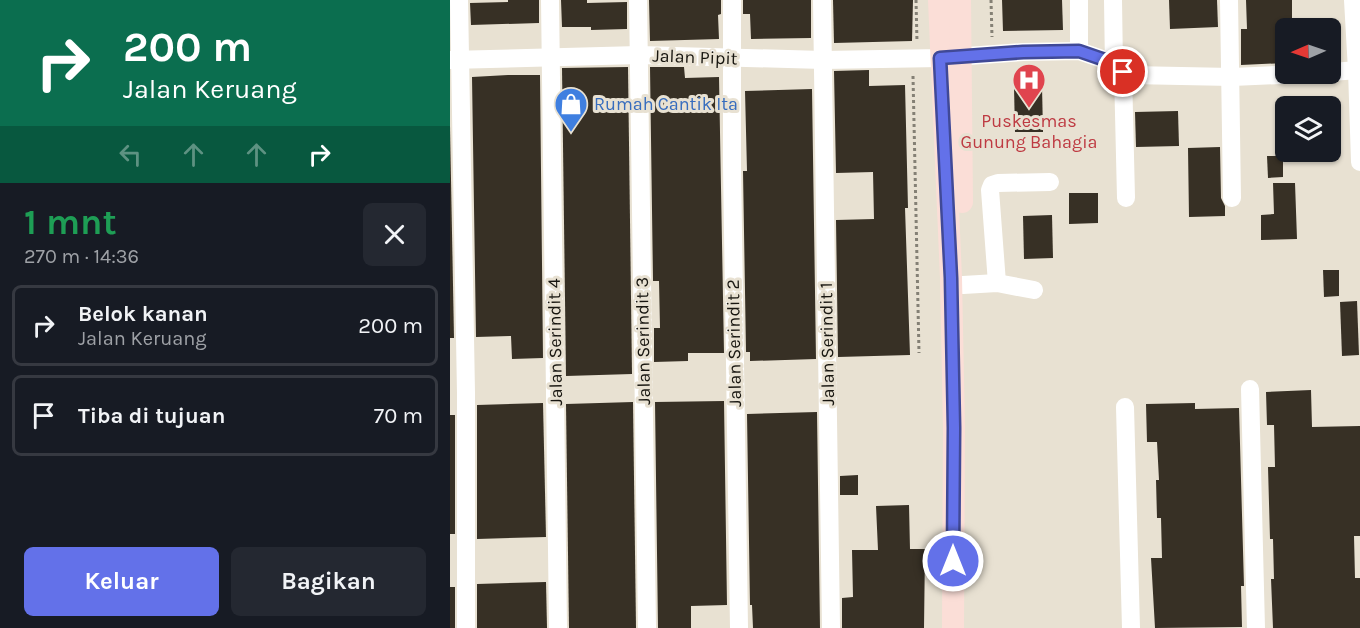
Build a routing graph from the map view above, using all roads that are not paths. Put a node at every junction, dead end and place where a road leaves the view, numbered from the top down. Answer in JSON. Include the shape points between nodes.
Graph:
{"nodes":[{"id":1,"x":459,"y":0,"type":"edge"},
{"id":2,"x":550,"y":0,"type":"edge"},
{"id":3,"x":638,"y":0,"type":"edge"},
{"id":4,"x":732,"y":0,"type":"edge"},
{"id":5,"x":822,"y":0,"type":"edge"},
{"id":6,"x":939,"y":0,"type":"edge"},
{"id":7,"x":960,"y":0,"type":"edge"},
{"id":8,"x":1079,"y":0,"type":"edge"},
{"id":9,"x":1113,"y":0,"type":"edge"},
{"id":10,"x":1229,"y":0,"type":"edge"},
{"id":11,"x":1353,"y":0,"type":"edge"},
{"id":12,"x":1079,"y":51,"type":"junction"},
{"id":13,"x":639,"y":55,"type":"junction"},
{"id":14,"x":551,"y":56,"type":"junction"},
{"id":15,"x":950,"y":57,"type":"junction"},
{"id":16,"x":733,"y":58,"type":"junction"},
{"id":17,"x":455,"y":60,"type":"edge"},
{"id":18,"x":823,"y":60,"type":"junction"},
{"id":19,"x":1118,"y":70,"type":"junction"},
{"id":20,"x":1359,"y":70,"type":"edge"},
{"id":21,"x":1341,"y":71,"type":"edge"},
{"id":22,"x":1275,"y":75,"type":"edge"},
{"id":23,"x":1232,"y":77,"type":"junction"},
{"id":24,"x":1360,"y":162,"type":"edge"},
{"id":25,"x":1050,"y":182,"type":"dead end"},
{"id":26,"x":1126,"y":198,"type":"dead end"},
{"id":27,"x":1232,"y":198,"type":"dead end"},
{"id":28,"x":996,"y":283,"type":"junction"},
{"id":29,"x":963,"y":285,"type":"junction"},
{"id":30,"x":1034,"y":290,"type":"dead end"},
{"id":31,"x":1250,"y":389,"type":"dead end"},
{"id":32,"x":1125,"y":407,"type":"dead end"},
{"id":33,"x":466,"y":628,"type":"edge"},
{"id":34,"x":558,"y":628,"type":"edge"},
{"id":35,"x":647,"y":628,"type":"edge"},
{"id":36,"x":739,"y":628,"type":"edge"},
{"id":37,"x":831,"y":628,"type":"edge"},
{"id":38,"x":953,"y":628,"type":"edge"},
{"id":39,"x":967,"y":628,"type":"edge"},
{"id":40,"x":1131,"y":628,"type":"edge"},
{"id":41,"x":1256,"y":628,"type":"edge"}],
"edges":[{"from":1,"to":17,"type":"street"},
{"from":2,"to":14,"type":"street","name":"Jalan Serindit 4"},
{"from":3,"to":13,"type":"street","name":"Jalan Serindit 3"},
{"from":4,"to":16,"type":"street","name":"Jalan Serindit 2"},
{"from":5,"to":18,"type":"street","name":"Jalan Serindit 1"},
{"from":6,"to":15,"type":"main road"},
{"from":7,"to":15,"type":"main road"},
{"from":8,"to":12,"type":"street"},
{"from":9,"to":19,"type":"street"},
{"from":10,"to":23,"type":"street"},
{"from":11,"to":20,"type":"street"},
{"from":12,"to":15,"type":"street","name":"Jalan Pipit"},
{"from":12,"to":19,"type":"street","via":[[1108,61]]},
{"from":13,"to":14,"type":"street","name":"Jalan Pipit"},
{"from":13,"to":16,"type":"street","name":"Jalan Pipit"},
{"from":13,"to":35,"type":"street","name":"Jalan Serindit 3"},
{"from":14,"to":17,"type":"street","name":"Jalan Pipit"},
{"from":14,"to":34,"type":"street","name":"Jalan Serindit 4"},
{"from":15,"to":18,"type":"street","name":"Jalan Pipit"},
{"from":15,"to":29,"type":"main road"},
{"from":15,"to":38,"type":"main road"},
{"from":16,"to":18,"type":"street","name":"Jalan Pipit"},
{"from":16,"to":36,"type":"street","name":"Jalan Serindit 2"},
{"from":17,"to":33,"type":"street","via":[[466,393]]},
{"from":18,"to":37,"type":"street","name":"Jalan Serindit 1"},
{"from":19,"to":23,"type":"street","via":[[1130,75]]},
{"from":19,"to":26,"type":"street"},
{"from":20,"to":21,"type":"street"},
{"from":20,"to":24,"type":"street"},
{"from":22,"to":23,"type":"street"},
{"from":23,"to":27,"type":"street"},
{"from":25,"to":28,"type":"street","via":[[992,185]]},
{"from":28,"to":29,"type":"street"},
{"from":28,"to":30,"type":"street"},
{"from":29,"to":39,"type":"main road"},
{"from":31,"to":41,"type":"street"},
{"from":32,"to":40,"type":"street"}]}
